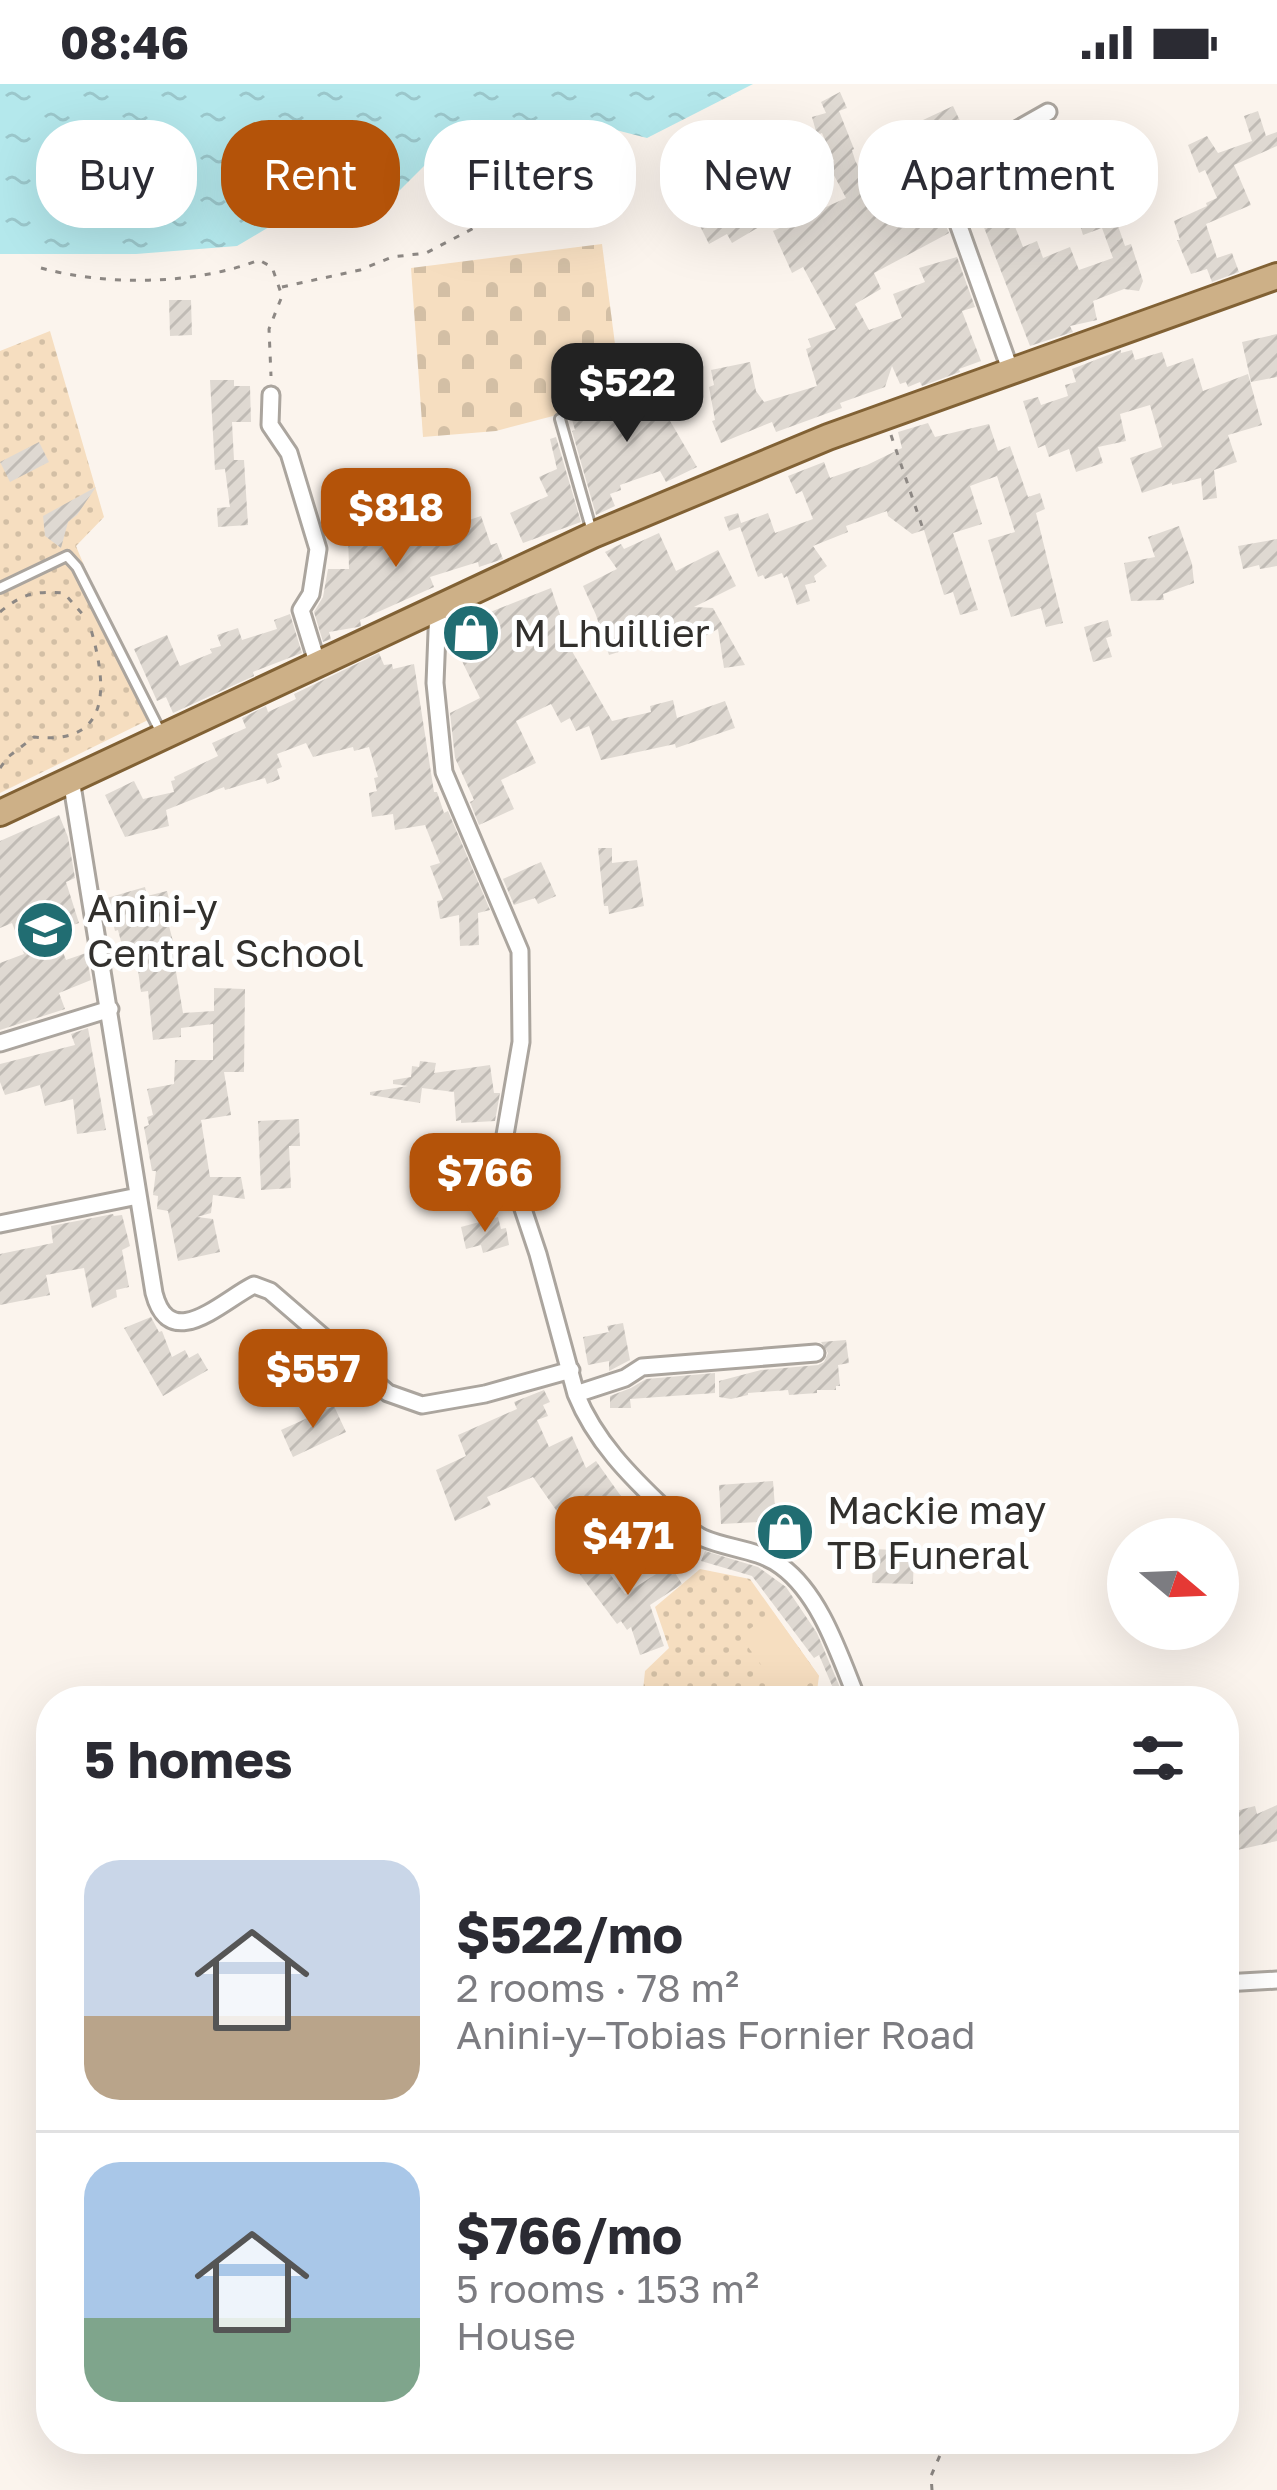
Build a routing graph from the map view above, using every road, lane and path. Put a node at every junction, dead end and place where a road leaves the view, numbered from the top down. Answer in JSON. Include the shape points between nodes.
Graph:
{"nodes":[{"id":1,"x":1048,"y":112,"type":"dead end"},
{"id":2,"x":473,"y":228,"type":"edge"},
{"id":3,"x":41,"y":268,"type":"dead end"},
{"id":4,"x":1277,"y":276,"type":"edge"},
{"id":5,"x":280,"y":288,"type":"junction"},
{"id":6,"x":1011,"y":372,"type":"junction"},
{"id":7,"x":271,"y":395,"type":"joint"},
{"id":8,"x":884,"y":416,"type":"junction"},
{"id":9,"x":560,"y":419,"type":"dead end"},
{"id":10,"x":922,"y":526,"type":"dead end"},
{"id":11,"x":593,"y":535,"type":"junction"},
{"id":12,"x":0,"y":588,"type":"edge"},
{"id":13,"x":438,"y":607,"type":"junction"},
{"id":14,"x":0,"y":612,"type":"edge"},
{"id":15,"x":317,"y":662,"type":"junction"},
{"id":16,"x":163,"y":735,"type":"junction"},
{"id":17,"x":0,"y":768,"type":"edge"},
{"id":18,"x":70,"y":779,"type":"junction"},
{"id":19,"x":0,"y":813,"type":"edge"},
{"id":20,"x":110,"y":1009,"type":"junction"},
{"id":21,"x":0,"y":1043,"type":"edge"},
{"id":22,"x":138,"y":1196,"type":"junction"},
{"id":23,"x":0,"y":1223,"type":"edge"},
{"id":24,"x":816,"y":1353,"type":"dead end"},
{"id":25,"x":571,"y":1370,"type":"junction"},
{"id":26,"x":576,"y":1394,"type":"junction"},
{"id":27,"x":852,"y":1686,"type":"edge"},
{"id":28,"x":1277,"y":1979,"type":"edge"},
{"id":29,"x":1239,"y":1982,"type":"edge"},
{"id":30,"x":941,"y":2454,"type":"edge"},
{"id":31,"x":932,"y":2490,"type":"edge"}],
"edges":[{"from":1,"to":6,"type":"street","via":[[940,173]]},
{"from":2,"to":5,"type":"path","via":[[426,253]]},
{"from":3,"to":5,"type":"path","via":[[182,279],[259,260],[272,267]]},
{"from":4,"to":6,"type":"main road"},
{"from":5,"to":7,"type":"path","via":[[269,329]]},
{"from":6,"to":8,"type":"main road"},
{"from":7,"to":15,"type":"street","via":[[270,424],[289,452],[318,549],[301,610]]},
{"from":8,"to":10,"type":"path"},
{"from":8,"to":11,"type":"main road"},
{"from":9,"to":11,"type":"lane"},
{"from":11,"to":13,"type":"main road"},
{"from":12,"to":16,"type":"lane","via":[[67,556]]},
{"from":13,"to":15,"type":"main road"},
{"from":13,"to":25,"type":"street","via":[[444,772],[520,951],[521,1042],[505,1135]]},
{"from":14,"to":17,"type":"path","via":[[35,591],[64,593],[89,622],[101,689],[92,723],[34,737]]},
{"from":15,"to":16,"type":"main road"},
{"from":16,"to":18,"type":"main road"},
{"from":18,"to":19,"type":"main road"},
{"from":18,"to":20,"type":"street"},
{"from":20,"to":21,"type":"street"},
{"from":20,"to":22,"type":"street"},
{"from":22,"to":23,"type":"street"},
{"from":22,"to":25,"type":"street","via":[[157,1304],[172,1321],[189,1323],[260,1287],[388,1393],[422,1405]]},
{"from":24,"to":26,"type":"street","via":[[642,1367]]},
{"from":25,"to":26,"type":"street"},
{"from":26,"to":27,"type":"street","via":[[628,1474],[672,1515],[700,1537],[782,1567],[804,1589]]},
{"from":28,"to":29,"type":"street"},
{"from":30,"to":31,"type":"path"}]}
